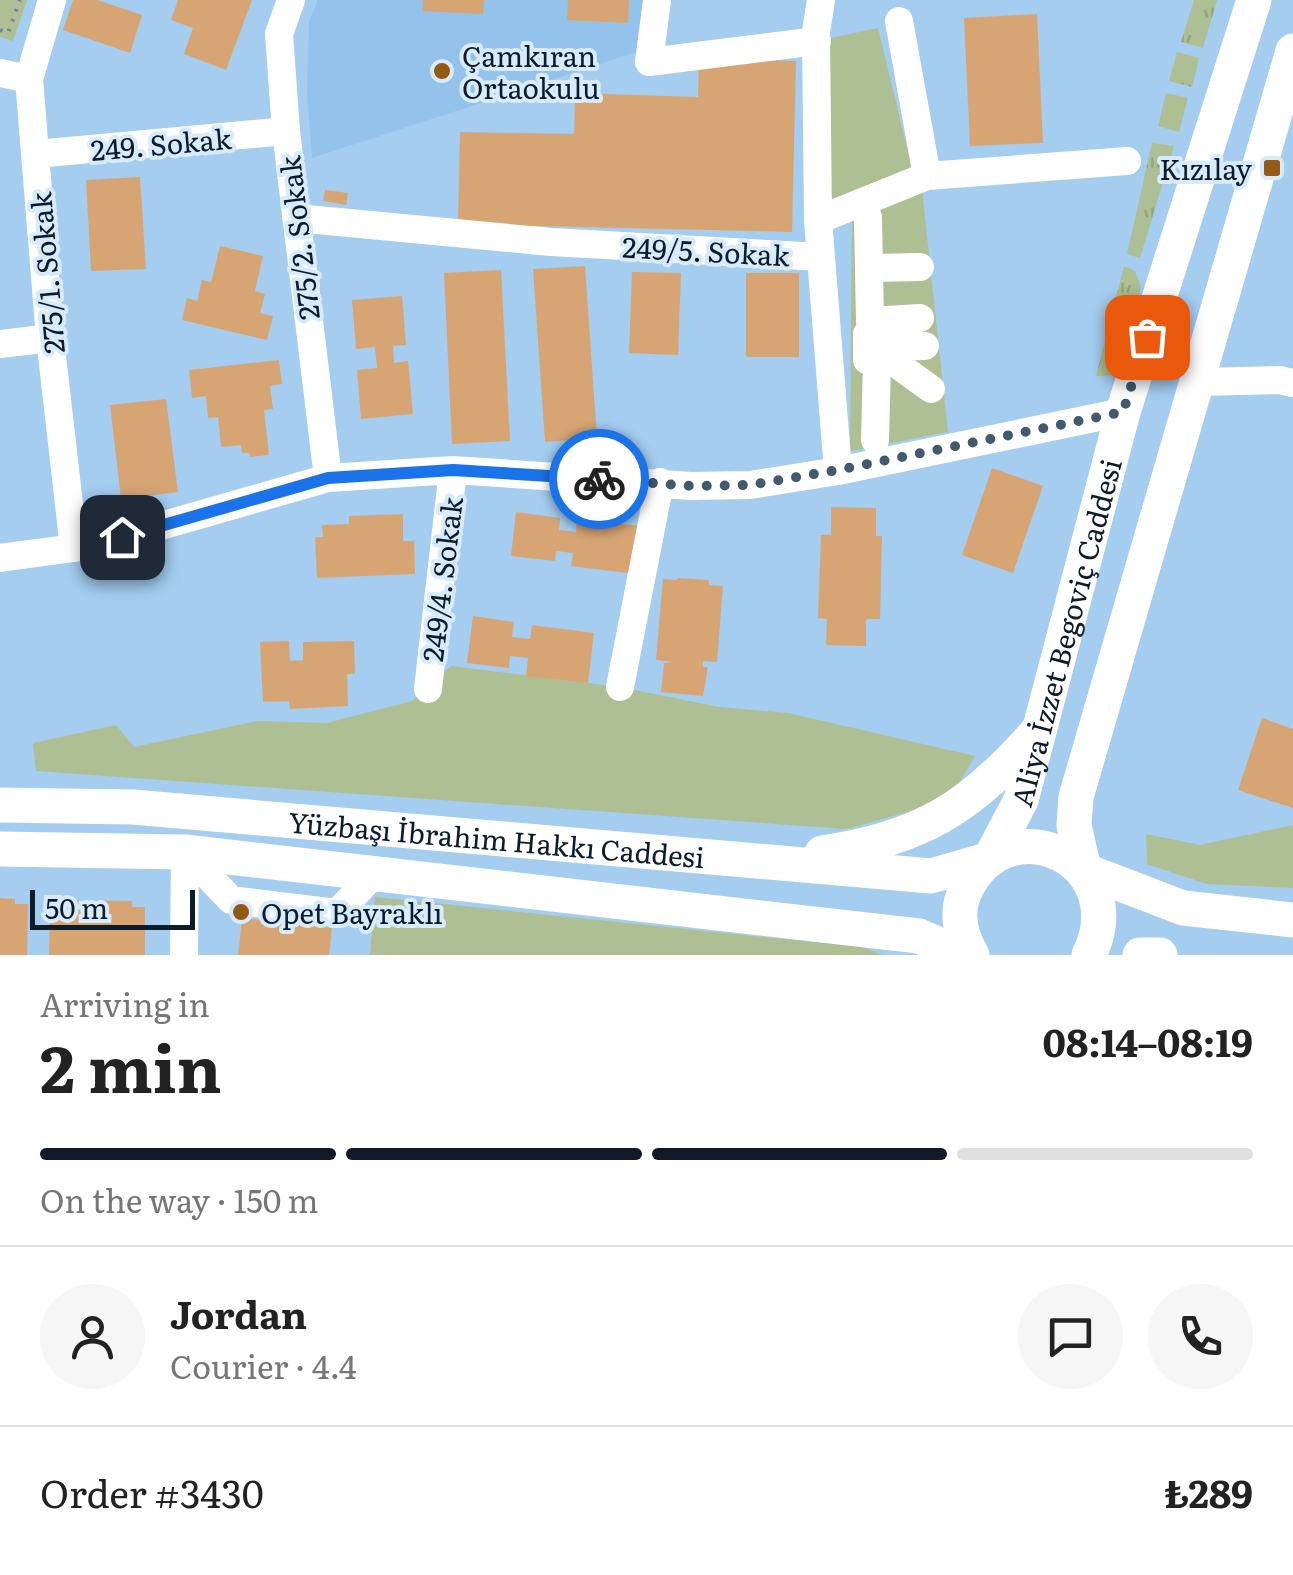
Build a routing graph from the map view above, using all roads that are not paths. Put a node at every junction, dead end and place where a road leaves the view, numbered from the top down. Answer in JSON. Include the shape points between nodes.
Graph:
{"nodes":[{"id":1,"x":52,"y":0,"type":"edge"},
{"id":2,"x":291,"y":0,"type":"edge"},
{"id":3,"x":656,"y":0,"type":"edge"},
{"id":4,"x":820,"y":0,"type":"edge"},
{"id":5,"x":1254,"y":0,"type":"edge"},
{"id":6,"x":899,"y":21,"type":"dead end"},
{"id":7,"x":817,"y":41,"type":"junction"},
{"id":8,"x":1293,"y":51,"type":"edge"},
{"id":9,"x":0,"y":72,"type":"edge"},
{"id":10,"x":29,"y":78,"type":"junction"},
{"id":11,"x":286,"y":131,"type":"junction"},
{"id":12,"x":36,"y":154,"type":"junction"},
{"id":13,"x":1127,"y":161,"type":"dead end"},
{"id":14,"x":927,"y":176,"type":"junction"},
{"id":15,"x":868,"y":217,"type":"dead end"},
{"id":16,"x":296,"y":218,"type":"junction"},
{"id":17,"x":818,"y":220,"type":"junction"},
{"id":18,"x":821,"y":257,"type":"junction"},
{"id":19,"x":920,"y":267,"type":"dead end"},
{"id":20,"x":866,"y":279,"type":"junction"},
{"id":21,"x":922,"y":332,"type":"dead end"},
{"id":22,"x":50,"y":338,"type":"junction"},
{"id":23,"x":0,"y":344,"type":"edge"},
{"id":24,"x":877,"y":345,"type":"junction"},
{"id":25,"x":1197,"y":382,"type":"junction"},
{"id":26,"x":1293,"y":383,"type":"edge"},
{"id":27,"x":931,"y":389,"type":"dead end"},
{"id":28,"x":1123,"y":412,"type":"junction"},
{"id":29,"x":875,"y":440,"type":"dead end"},
{"id":30,"x":453,"y":470,"type":"junction"},
{"id":31,"x":838,"y":470,"type":"junction"},
{"id":32,"x":328,"y":478,"type":"junction"},
{"id":33,"x":660,"y":482,"type":"junction"},
{"id":34,"x":74,"y":548,"type":"junction"},
{"id":35,"x":0,"y":558,"type":"edge"},
{"id":36,"x":620,"y":687,"type":"dead end"},
{"id":37,"x":428,"y":689,"type":"dead end"},
{"id":38,"x":1040,"y":728,"type":"junction"},
{"id":39,"x":0,"y":805,"type":"edge"},
{"id":40,"x":0,"y":849,"type":"edge"},
{"id":41,"x":185,"y":852,"type":"junction"},
{"id":42,"x":990,"y":859,"type":"junction"},
{"id":43,"x":774,"y":860,"type":"junction"},
{"id":44,"x":1084,"y":870,"type":"junction"},
{"id":45,"x":1293,"y":920,"type":"edge"},
{"id":46,"x":184,"y":955,"type":"edge"},
{"id":47,"x":962,"y":955,"type":"edge"},
{"id":48,"x":972,"y":955,"type":"edge"},
{"id":49,"x":1089,"y":955,"type":"edge"},
{"id":50,"x":1140,"y":955,"type":"edge"},
{"id":51,"x":1160,"y":955,"type":"edge"}],
"edges":[{"from":1,"to":10,"type":"street","name":"275/1. Sokak"},
{"from":2,"to":11,"type":"street","name":"275/2. Sokak","via":[[279,34]]},
{"from":3,"to":7,"type":"street","via":[[650,62]]},
{"from":4,"to":7,"type":"street"},
{"from":5,"to":28,"type":"main road","name":"Aliya İzzet Begoviç Caddesi"},
{"from":6,"to":14,"type":"street"},
{"from":7,"to":17,"type":"street"},
{"from":8,"to":25,"type":"main road","name":"Aliya İzzet Begoviç Caddesi"},
{"from":9,"to":10,"type":"street"},
{"from":10,"to":12,"type":"street","name":"275/1. Sokak"},
{"from":11,"to":12,"type":"street","name":"249. Sokak"},
{"from":11,"to":16,"type":"street","name":"275/2. Sokak"},
{"from":12,"to":22,"type":"street","name":"275/1. Sokak"},
{"from":13,"to":14,"type":"street","name":"249/5. Sokak"},
{"from":14,"to":17,"type":"street","name":"249/5. Sokak"},
{"from":15,"to":20,"type":"street"},
{"from":16,"to":18,"type":"street","name":"249/5. Sokak","via":[[551,242]]},
{"from":16,"to":32,"type":"street","name":"275/2. Sokak"},
{"from":17,"to":18,"type":"street","name":"249/5. Sokak"},
{"from":18,"to":31,"type":"street"},
{"from":19,"to":20,"type":"street"},
{"from":20,"to":24,"type":"street"},
{"from":21,"to":24,"type":"street"},
{"from":22,"to":23,"type":"street"},
{"from":22,"to":34,"type":"street","name":"275/1. Sokak"},
{"from":24,"to":27,"type":"street"},
{"from":24,"to":29,"type":"street"},
{"from":25,"to":26,"type":"street"},
{"from":25,"to":44,"type":"main road","name":"Aliya İzzet Begoviç Caddesi","via":[[1076,797],[1074,825]]},
{"from":28,"to":31,"type":"street"},
{"from":28,"to":38,"type":"main road","name":"Aliya İzzet Begoviç Caddesi"},
{"from":30,"to":32,"type":"street"},
{"from":30,"to":33,"type":"street"},
{"from":30,"to":37,"type":"street","name":"249/4. Sokak"},
{"from":31,"to":33,"type":"street","via":[[750,485]]},
{"from":32,"to":34,"type":"street"},
{"from":33,"to":36,"type":"street"},
{"from":34,"to":35,"type":"street"},
{"from":38,"to":42,"type":"main road","name":"Aliya İzzet Begoviç Caddesi","via":[[1021,800]]},
{"from":38,"to":43,"type":"main road","via":[[982,789],[934,822],[882,842]]},
{"from":39,"to":43,"type":"main road","name":"Yüzbaşı İbrahim Hakkı Caddesi","via":[[133,807]]},
{"from":40,"to":41,"type":"main road","name":"Yüzbaşı İbrahim Hakkı Caddesi"},
{"from":41,"to":46,"type":"street"},
{"from":41,"to":47,"type":"main road","name":"Yüzbaşı İbrahim Hakkı Caddesi","via":[[919,936]]},
{"from":42,"to":43,"type":"main road","name":"Yüzbaşı İbrahim Hakkı Caddesi","via":[[931,876]]},
{"from":42,"to":44,"type":"main road","name":"Yüzbaşı İbrahim Hakkı Caddesi","via":[[1008,849],[1049,848]]},
{"from":42,"to":48,"type":"main road","name":"Aliya İzzet Begoviç Caddesi","via":[[963,896],[960,918]]},
{"from":44,"to":45,"type":"main road","via":[[1184,908]]},
{"from":44,"to":49,"type":"main road","name":"Aliya İzzet Begoviç Caddesi","via":[[1101,914]]},
{"from":50,"to":51,"type":"main road"}]}
